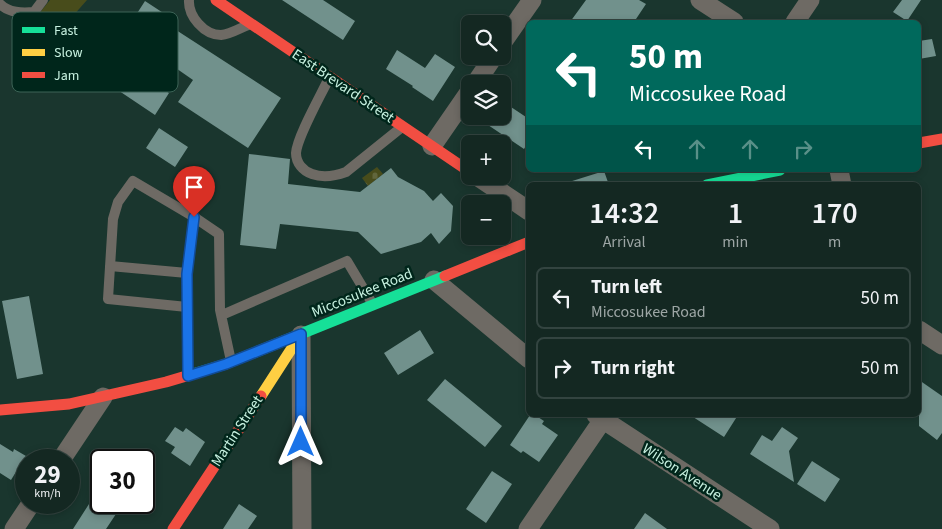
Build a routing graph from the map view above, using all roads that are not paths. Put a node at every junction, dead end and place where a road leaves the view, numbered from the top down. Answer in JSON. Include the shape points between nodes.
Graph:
{"nodes":[{"id":1,"x":42,"y":0,"type":"edge"},
{"id":2,"x":189,"y":0,"type":"edge"},
{"id":3,"x":217,"y":0,"type":"edge"},
{"id":4,"x":532,"y":0,"type":"edge"},
{"id":5,"x":700,"y":0,"type":"edge"},
{"id":6,"x":810,"y":0,"type":"edge"},
{"id":7,"x":0,"y":4,"type":"edge"},
{"id":8,"x":16,"y":12,"type":"edge"},
{"id":9,"x":34,"y":12,"type":"edge"},
{"id":10,"x":731,"y":20,"type":"edge"},
{"id":11,"x":795,"y":20,"type":"edge"},
{"id":12,"x":250,"y":23,"type":"junction"},
{"id":13,"x":511,"y":31,"type":"edge"},
{"id":14,"x":329,"y":77,"type":"junction"},
{"id":15,"x":461,"y":104,"type":"edge"},
{"id":16,"x":403,"y":126,"type":"junction"},
{"id":17,"x":942,"y":139,"type":"edge"},
{"id":18,"x":921,"y":143,"type":"edge"},
{"id":19,"x":432,"y":146,"type":"junction"},
{"id":20,"x":461,"y":166,"type":"edge"},
{"id":21,"x":773,"y":172,"type":"edge"},
{"id":22,"x":744,"y":181,"type":"edge"},
{"id":23,"x":489,"y":185,"type":"edge"},
{"id":24,"x":526,"y":210,"type":"edge"},
{"id":25,"x":194,"y":217,"type":"junction"},
{"id":26,"x":526,"y":243,"type":"edge"},
{"id":27,"x":110,"y":266,"type":"junction"},
{"id":28,"x":187,"y":274,"type":"junction"},
{"id":29,"x":434,"y":280,"type":"junction"},
{"id":30,"x":374,"y":305,"type":"junction"},
{"id":31,"x":187,"y":307,"type":"junction"},
{"id":32,"x":222,"y":315,"type":"junction"},
{"id":33,"x":921,"y":331,"type":"edge"},
{"id":34,"x":301,"y":334,"type":"junction"},
{"id":35,"x":942,"y":345,"type":"edge"},
{"id":36,"x":526,"y":357,"type":"edge"},
{"id":37,"x":231,"y":362,"type":"junction"},
{"id":38,"x":188,"y":376,"type":"junction"},
{"id":39,"x":103,"y":397,"type":"junction"},
{"id":40,"x":0,"y":410,"type":"edge"},
{"id":41,"x":599,"y":418,"type":"edge"},
{"id":42,"x":68,"y":449,"type":"edge"},
{"id":43,"x":24,"y":514,"type":"edge"},
{"id":44,"x":14,"y":529,"type":"edge"},
{"id":45,"x":173,"y":529,"type":"edge"},
{"id":46,"x":302,"y":529,"type":"edge"},
{"id":47,"x":528,"y":529,"type":"edge"},
{"id":48,"x":770,"y":529,"type":"edge"}],
"edges":[{"from":1,"to":9,"type":"lane"},
{"from":2,"to":12,"type":"lane","via":[[193,18],[212,33],[220,35]]},
{"from":3,"to":12,"type":"street","name":"East Brevard Street"},
{"from":4,"to":13,"type":"street"},
{"from":5,"to":10,"type":"street"},
{"from":6,"to":11,"type":"street"},
{"from":7,"to":8,"type":"lane"},
{"from":12,"to":14,"type":"street","name":"East Brevard Street"},
{"from":14,"to":16,"type":"street","name":"East Brevard Street"},
{"from":14,"to":16,"type":"lane","via":[[298,143],[296,155],[299,165],[307,172],[318,176],[336,176],[346,172]]},
{"from":15,"to":19,"type":"street"},
{"from":16,"to":19,"type":"street","name":"East Brevard Street"},
{"from":17,"to":18,"type":"street"},
{"from":19,"to":20,"type":"street","name":"East Brevard Street"},
{"from":21,"to":22,"type":"street"},
{"from":23,"to":24,"type":"street"},
{"from":25,"to":27,"type":"lane","via":[[133,181],[118,202],[113,219]]},
{"from":25,"to":28,"type":"lane"},
{"from":25,"to":32,"type":"lane","via":[[219,234]]},
{"from":26,"to":29,"type":"street","name":"Miccosukee Road"},
{"from":27,"to":28,"type":"lane"},
{"from":27,"to":31,"type":"lane","via":[[108,299]]},
{"from":28,"to":31,"type":"lane"},
{"from":29,"to":30,"type":"street","name":"Miccosukee Road"},
{"from":29,"to":36,"type":"street"},
{"from":30,"to":32,"type":"lane","via":[[347,261]]},
{"from":30,"to":34,"type":"street","name":"Miccosukee Road"},
{"from":31,"to":38,"type":"lane"},
{"from":32,"to":37,"type":"lane"},
{"from":33,"to":35,"type":"street"},
{"from":34,"to":37,"type":"street","name":"Miccosukee Road"},
{"from":34,"to":45,"type":"street","name":"Martin Street"},
{"from":34,"to":46,"type":"street"},
{"from":37,"to":38,"type":"street","name":"Miccosukee Road"},
{"from":38,"to":39,"type":"street","name":"Miccosukee Road"},
{"from":39,"to":40,"type":"street","name":"Miccosukee Road","via":[[68,404]]},
{"from":39,"to":42,"type":"street"},
{"from":41,"to":47,"type":"street"},
{"from":41,"to":48,"type":"street","name":"Wilson Avenue"},
{"from":43,"to":44,"type":"street"}]}
